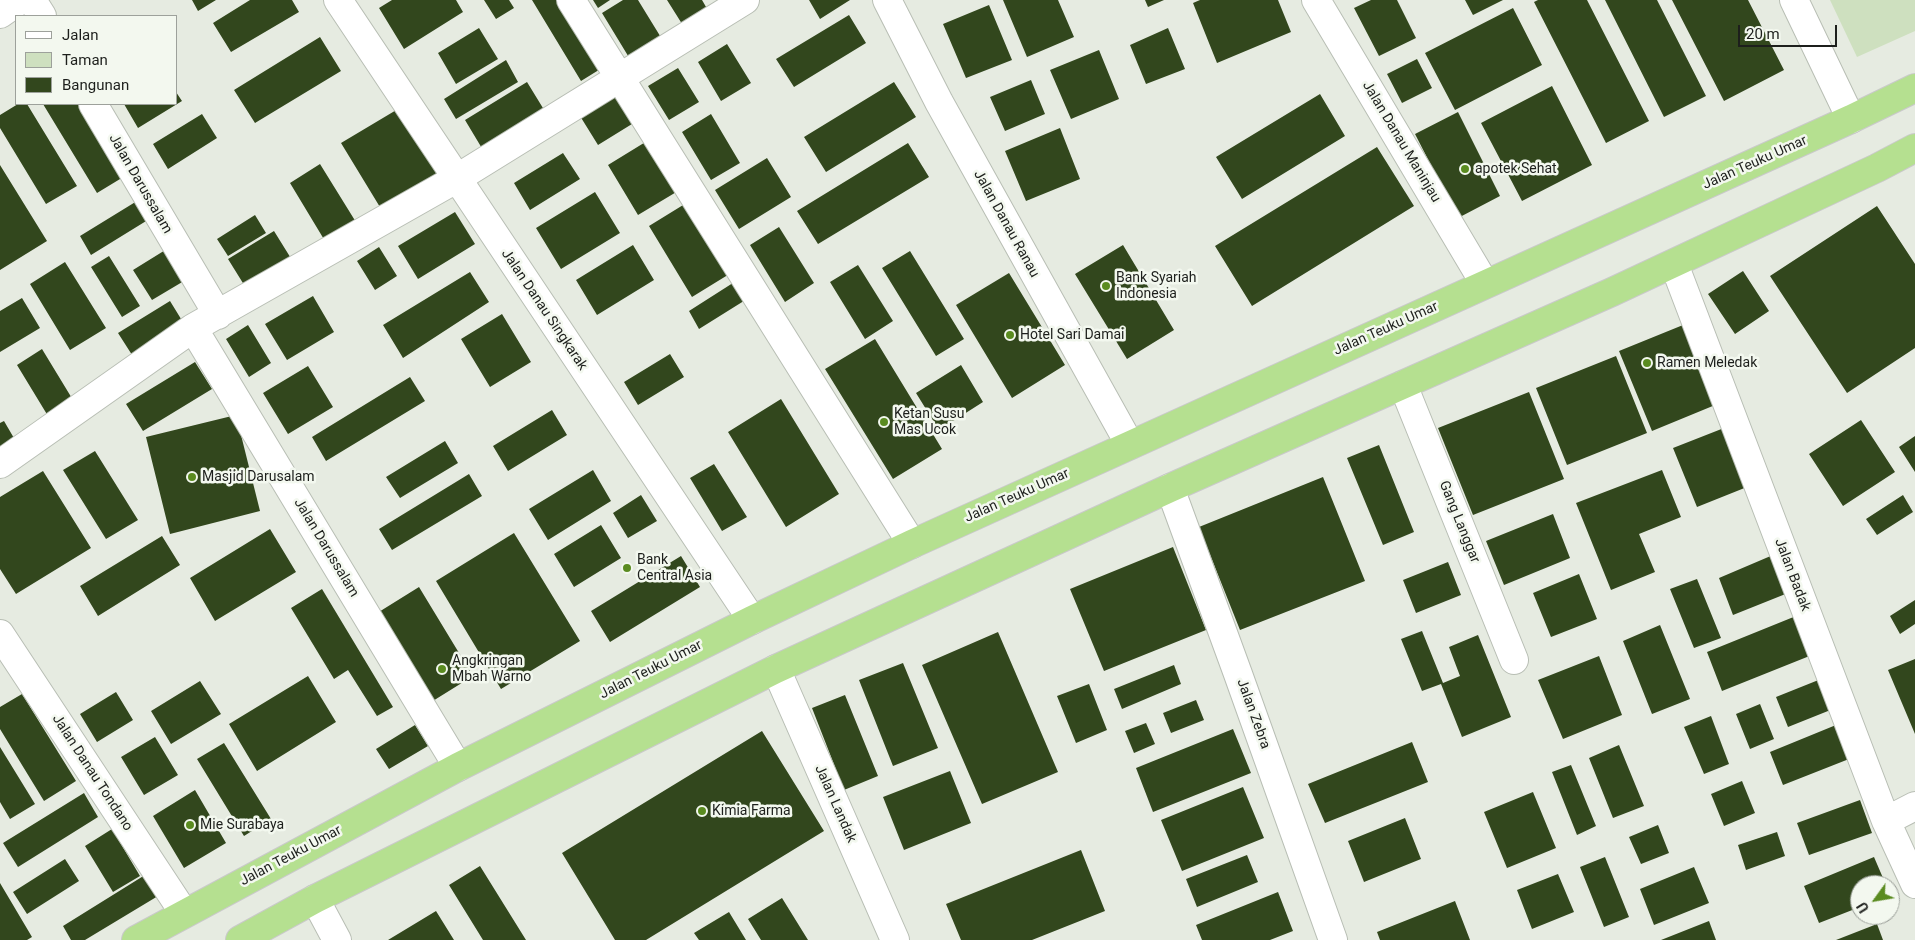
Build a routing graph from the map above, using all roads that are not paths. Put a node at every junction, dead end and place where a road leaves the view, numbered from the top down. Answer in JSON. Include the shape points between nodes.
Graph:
{"nodes":[{"id":1,"x":20,"y":0,"type":"edge"},
{"id":2,"x":32,"y":0,"type":"edge"},
{"id":3,"x":338,"y":0,"type":"edge"},
{"id":4,"x":571,"y":0,"type":"edge"},
{"id":5,"x":745,"y":0,"type":"edge"},
{"id":6,"x":887,"y":0,"type":"edge"},
{"id":7,"x":1316,"y":0,"type":"edge"},
{"id":8,"x":1794,"y":0,"type":"edge"},
{"id":9,"x":0,"y":14,"type":"edge"},
{"id":10,"x":41,"y":15,"type":"edge"},
{"id":11,"x":620,"y":79,"type":"junction"},
{"id":12,"x":1915,"y":88,"type":"edge"},
{"id":13,"x":94,"y":105,"type":"edge"},
{"id":14,"x":1851,"y":119,"type":"junction"},
{"id":15,"x":1915,"y":148,"type":"edge"},
{"id":16,"x":456,"y":179,"type":"junction"},
{"id":17,"x":1674,"y":264,"type":"junction"},
{"id":18,"x":1485,"y":284,"type":"junction"},
{"id":19,"x":218,"y":316,"type":"junction"},
{"id":20,"x":193,"y":328,"type":"junction"},
{"id":21,"x":1403,"y":385,"type":"junction"},
{"id":22,"x":1130,"y":445,"type":"junction"},
{"id":23,"x":0,"y":464,"type":"edge"},
{"id":24,"x":1170,"y":488,"type":"junction"},
{"id":25,"x":912,"y":544,"type":"junction"},
{"id":26,"x":752,"y":620,"type":"junction"},
{"id":27,"x":0,"y":634,"type":"edge"},
{"id":28,"x":1514,"y":660,"type":"dead end"},
{"id":29,"x":776,"y":669,"type":"junction"},
{"id":30,"x":458,"y":767,"type":"junction"},
{"id":31,"x":1915,"y":806,"type":"edge"},
{"id":32,"x":1886,"y":821,"type":"junction"},
{"id":33,"x":1915,"y":884,"type":"edge"},
{"id":34,"x":315,"y":899,"type":"junction"},
{"id":35,"x":184,"y":913,"type":"junction"},
{"id":36,"x":136,"y":940,"type":"edge"},
{"id":37,"x":240,"y":940,"type":"edge"},
{"id":38,"x":337,"y":940,"type":"edge"},
{"id":39,"x":895,"y":940,"type":"edge"},
{"id":40,"x":1333,"y":940,"type":"edge"}],
"edges":[{"from":1,"to":9,"type":"street"},
{"from":2,"to":10,"type":"street"},
{"from":3,"to":16,"type":"street","name":"Jalan Danau Singkarak"},
{"from":4,"to":11,"type":"street"},
{"from":5,"to":11,"type":"street"},
{"from":6,"to":22,"type":"street","name":"Jalan Danau Ranau","via":[[939,102]]},
{"from":7,"to":18,"type":"street","name":"Jalan Danau Maninjau"},
{"from":8,"to":14,"type":"street"},
{"from":11,"to":16,"type":"street"},
{"from":11,"to":25,"type":"street"},
{"from":12,"to":14,"type":"highway","name":"Jalan Teuku Umar"},
{"from":13,"to":19,"type":"street","name":"Jalan Darussalam"},
{"from":14,"to":18,"type":"highway","name":"Jalan Teuku Umar"},
{"from":15,"to":17,"type":"highway"},
{"from":16,"to":19,"type":"street"},
{"from":16,"to":26,"type":"street","name":"Jalan Danau Singkarak"},
{"from":17,"to":21,"type":"highway"},
{"from":17,"to":32,"type":"street","name":"Jalan Badak"},
{"from":18,"to":22,"type":"highway","name":"Jalan Teuku Umar"},
{"from":19,"to":20,"type":"street"},
{"from":20,"to":23,"type":"street"},
{"from":20,"to":30,"type":"street","name":"Jalan Darussalam"},
{"from":21,"to":24,"type":"highway"},
{"from":21,"to":28,"type":"street","name":"Gang Langgar"},
{"from":22,"to":25,"type":"highway","name":"Jalan Teuku Umar"},
{"from":24,"to":29,"type":"highway"},
{"from":24,"to":40,"type":"street","name":"Jalan Zebra"},
{"from":25,"to":26,"type":"highway","name":"Jalan Teuku Umar"},
{"from":26,"to":30,"type":"highway","name":"Jalan Teuku Umar"},
{"from":27,"to":35,"type":"street","name":"Jalan Danau Tondano"},
{"from":29,"to":34,"type":"highway"},
{"from":29,"to":39,"type":"street","name":"Jalan Landak"},
{"from":30,"to":35,"type":"highway","name":"Jalan Teuku Umar"},
{"from":31,"to":32,"type":"street"},
{"from":32,"to":33,"type":"street","name":"Jalan Badak"},
{"from":34,"to":37,"type":"highway"},
{"from":34,"to":38,"type":"street"},
{"from":35,"to":36,"type":"highway","name":"Jalan Teuku Umar"}]}
